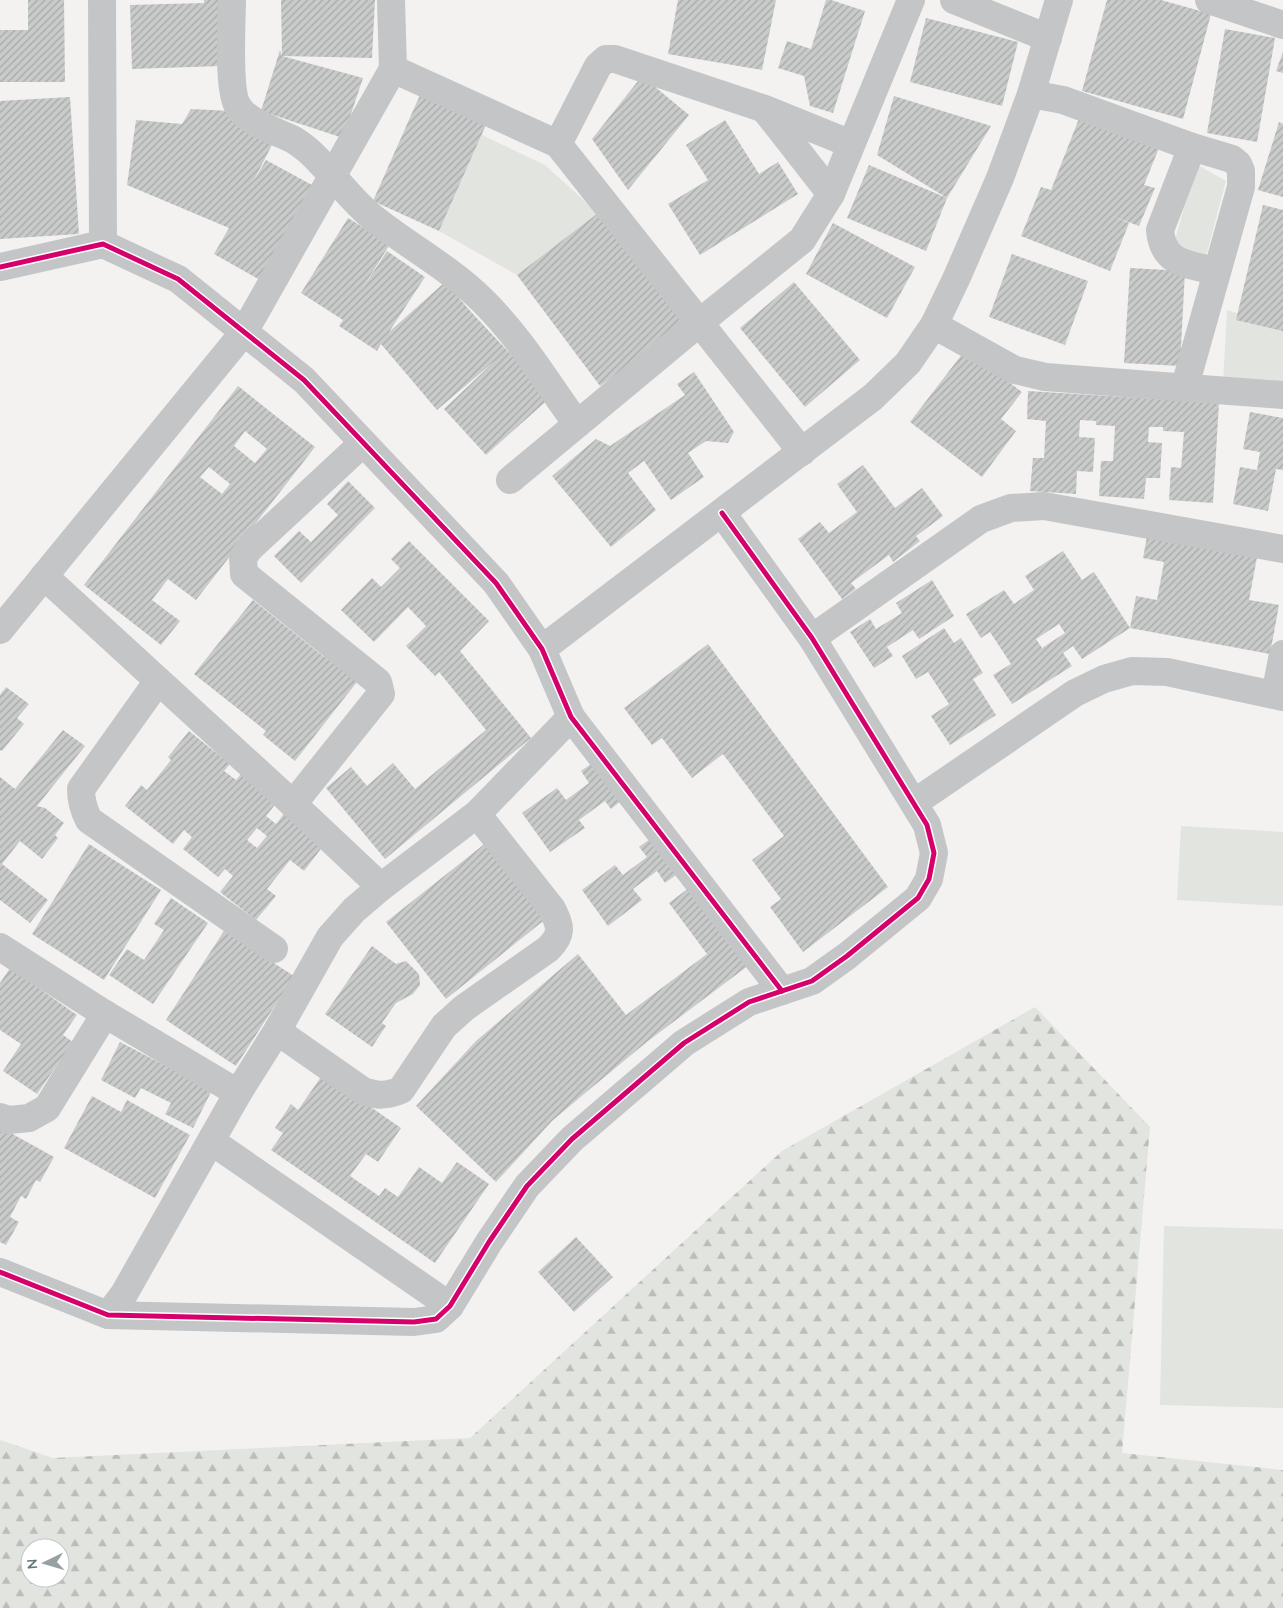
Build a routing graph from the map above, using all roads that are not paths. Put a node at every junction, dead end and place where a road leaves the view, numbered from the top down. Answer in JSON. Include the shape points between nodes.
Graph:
{"nodes":[{"id":1,"x":102,"y":0,"type":"edge"},
{"id":2,"x":232,"y":0,"type":"edge"},
{"id":3,"x":391,"y":0,"type":"edge"},
{"id":4,"x":911,"y":0,"type":"edge"},
{"id":5,"x":954,"y":0,"type":"edge"},
{"id":6,"x":1059,"y":0,"type":"edge"},
{"id":7,"x":1209,"y":0,"type":"edge"},
{"id":8,"x":1283,"y":25,"type":"edge"},
{"id":9,"x":1048,"y":38,"type":"junction"},
{"id":10,"x":394,"y":69,"type":"junction"},
{"id":11,"x":1031,"y":94,"type":"junction"},
{"id":12,"x":765,"y":110,"type":"junction"},
{"id":13,"x":558,"y":144,"type":"junction"},
{"id":14,"x":851,"y":144,"type":"junction"},
{"id":15,"x":1192,"y":147,"type":"junction"},
{"id":16,"x":332,"y":177,"type":"junction"},
{"id":17,"x":831,"y":194,"type":"junction"},
{"id":18,"x":103,"y":244,"type":"junction"},
{"id":19,"x":0,"y":267,"type":"edge"},
{"id":20,"x":1216,"y":271,"type":"junction"},
{"id":21,"x":699,"y":323,"type":"junction"},
{"id":22,"x":934,"y":325,"type":"junction"},
{"id":23,"x":244,"y":332,"type":"junction"},
{"id":24,"x":1185,"y":386,"type":"junction"},
{"id":25,"x":1283,"y":395,"type":"edge"},
{"id":26,"x":577,"y":424,"type":"junction"},
{"id":27,"x":363,"y":443,"type":"junction"},
{"id":28,"x":802,"y":452,"type":"junction"},
{"id":29,"x":510,"y":480,"type":"dead end"},
{"id":30,"x":722,"y":513,"type":"junction"},
{"id":31,"x":1283,"y":549,"type":"edge"},
{"id":32,"x":44,"y":576,"type":"junction"},
{"id":33,"x":0,"y":630,"type":"edge"},
{"id":34,"x":812,"y":638,"type":"junction"},
{"id":35,"x":542,"y":648,"type":"junction"},
{"id":36,"x":1283,"y":654,"type":"edge"},
{"id":37,"x":158,"y":681,"type":"junction"},
{"id":38,"x":1279,"y":696,"type":"edge"},
{"id":39,"x":571,"y":717,"type":"junction"},
{"id":40,"x":914,"y":803,"type":"junction"},
{"id":41,"x":293,"y":804,"type":"junction"},
{"id":42,"x":477,"y":814,"type":"junction"},
{"id":43,"x":381,"y":887,"type":"junction"},
{"id":44,"x":0,"y":947,"type":"edge"},
{"id":45,"x":274,"y":949,"type":"dead end"},
{"id":46,"x":782,"y":991,"type":"junction"},
{"id":47,"x":105,"y":1014,"type":"junction"},
{"id":48,"x":277,"y":1031,"type":"junction"},
{"id":49,"x":238,"y":1093,"type":"junction"},
{"id":50,"x":0,"y":1117,"type":"edge"},
{"id":51,"x":211,"y":1141,"type":"junction"},
{"id":52,"x":0,"y":1272,"type":"edge"},
{"id":53,"x":450,"y":1306,"type":"junction"},
{"id":54,"x":108,"y":1315,"type":"junction"}],
"edges":[{"from":1,"to":18,"type":"street"},
{"from":2,"to":16,"type":"street","via":[[232,82],[238,108],[247,117],[296,142],[313,155]]},
{"from":3,"to":10,"type":"street"},
{"from":4,"to":14,"type":"street"},
{"from":5,"to":9,"type":"street"},
{"from":6,"to":9,"type":"street"},
{"from":7,"to":8,"type":"street"},
{"from":9,"to":11,"type":"street"},
{"from":10,"to":13,"type":"street"},
{"from":10,"to":16,"type":"street"},
{"from":11,"to":15,"type":"street","via":[[1062,100]]},
{"from":11,"to":22,"type":"street","via":[[1000,178]]},
{"from":12,"to":13,"type":"street","via":[[615,59],[606,59],[598,66]]},
{"from":12,"to":14,"type":"street"},
{"from":12,"to":17,"type":"street"},
{"from":13,"to":21,"type":"street"},
{"from":14,"to":17,"type":"street"},
{"from":15,"to":20,"type":"street","via":[[1232,159],[1242,171],[1241,187]]},
{"from":15,"to":20,"type":"street","via":[[1160,230],[1161,240],[1164,249],[1179,262]]},
{"from":16,"to":23,"type":"street"},
{"from":16,"to":26,"type":"street","via":[[372,217],[483,301],[508,327]]},
{"from":17,"to":21,"type":"street","via":[[802,240]]},
{"from":18,"to":19,"type":"street"},
{"from":18,"to":23,"type":"street","via":[[178,279]]},
{"from":20,"to":24,"type":"street"},
{"from":21,"to":26,"type":"street"},
{"from":21,"to":28,"type":"street"},
{"from":22,"to":24,"type":"street","via":[[1015,370],[1045,377]]},
{"from":22,"to":28,"type":"street","via":[[908,363],[873,397]]},
{"from":23,"to":27,"type":"street","via":[[304,380]]},
{"from":23,"to":32,"type":"street"},
{"from":24,"to":25,"type":"street"},
{"from":26,"to":29,"type":"street"},
{"from":27,"to":35,"type":"street","via":[[496,583]]},
{"from":27,"to":41,"type":"street","via":[[243,557],[244,574],[378,682],[381,694]]},
{"from":28,"to":30,"type":"street"},
{"from":30,"to":34,"type":"street"},
{"from":30,"to":35,"type":"street"},
{"from":31,"to":34,"type":"street","via":[[1044,506],[1011,508],[981,519]]},
{"from":32,"to":33,"type":"street"},
{"from":32,"to":37,"type":"street"},
{"from":34,"to":40,"type":"street"},
{"from":35,"to":39,"type":"street"},
{"from":36,"to":38,"type":"street"},
{"from":37,"to":41,"type":"street"},
{"from":37,"to":45,"type":"street","via":[[81,789],[83,810],[89,820]]},
{"from":38,"to":40,"type":"street","via":[[1167,672],[1132,671],[1104,679],[1075,694]]},
{"from":39,"to":42,"type":"street"},
{"from":39,"to":46,"type":"street"},
{"from":40,"to":46,"type":"street","via":[[927,825],[934,852],[929,879],[918,898],[812,981]]},
{"from":41,"to":43,"type":"street"},
{"from":42,"to":43,"type":"street"},
{"from":42,"to":48,"type":"street","via":[[552,909],[560,932],[556,941],[444,1026],[401,1090],[390,1095],[376,1096],[363,1091]]},
{"from":43,"to":48,"type":"street","via":[[330,937]]},
{"from":44,"to":47,"type":"street"},
{"from":46,"to":53,"type":"street","via":[[749,1002],[684,1043],[572,1140],[527,1186]]},
{"from":47,"to":49,"type":"street"},
{"from":47,"to":50,"type":"street","via":[[48,1108],[29,1118],[9,1120]]},
{"from":48,"to":49,"type":"street"},
{"from":49,"to":51,"type":"street"},
{"from":51,"to":53,"type":"street"},
{"from":51,"to":54,"type":"street","via":[[124,1294]]},
{"from":52,"to":54,"type":"street"},
{"from":53,"to":54,"type":"street","via":[[436,1319],[414,1322]]}]}
